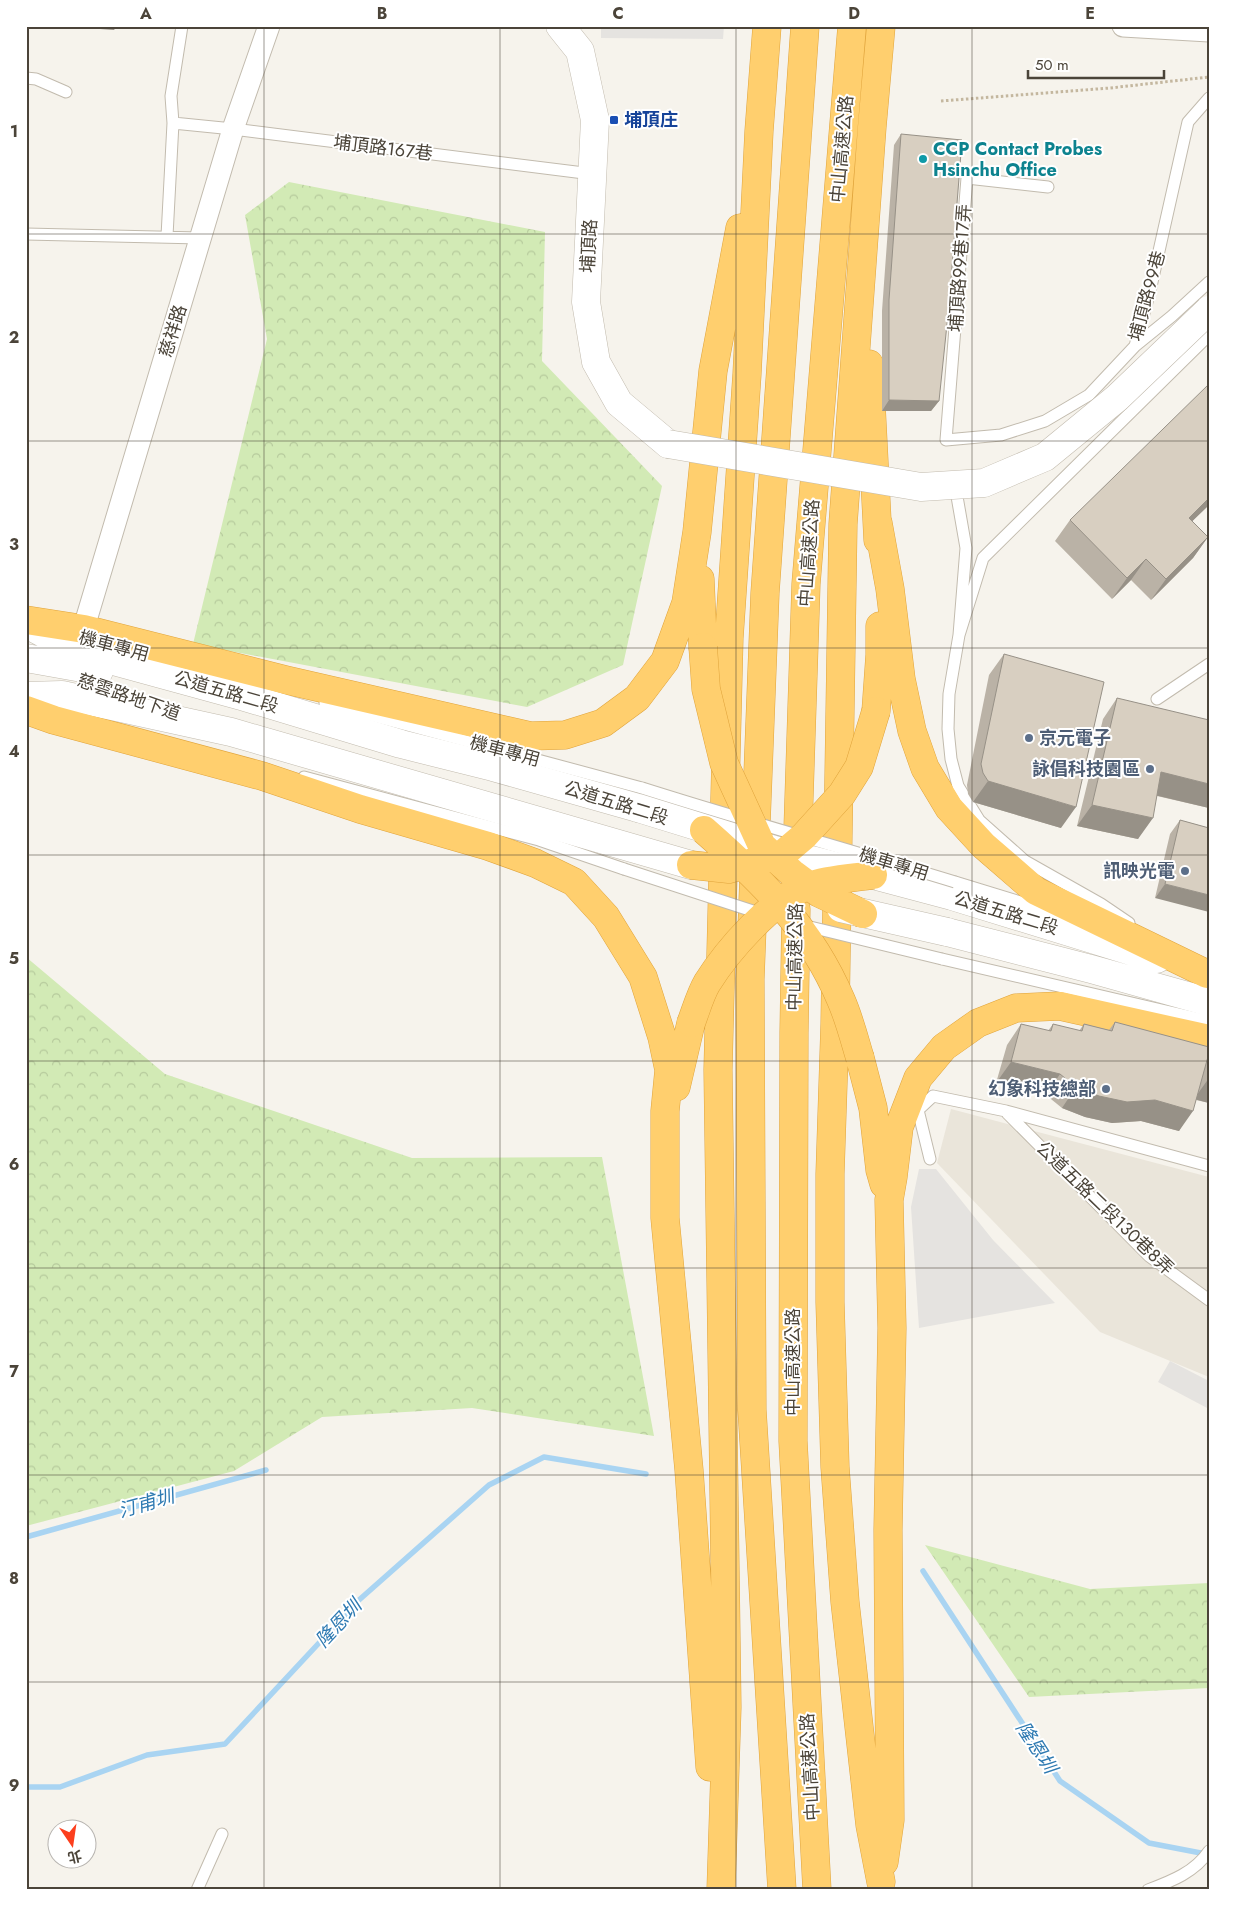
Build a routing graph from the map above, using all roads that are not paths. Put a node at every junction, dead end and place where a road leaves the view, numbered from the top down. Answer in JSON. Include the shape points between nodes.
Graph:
{"nodes":[{"id":1,"x":182,"y":26,"type":"edge"},
{"id":2,"x":269,"y":26,"type":"edge"},
{"id":3,"x":560,"y":26,"type":"edge"},
{"id":4,"x":767,"y":26,"type":"edge"},
{"id":5,"x":804,"y":26,"type":"edge"},
{"id":6,"x":852,"y":26,"type":"edge"},
{"id":7,"x":881,"y":26,"type":"edge"},
{"id":8,"x":1123,"y":26,"type":"edge"},
{"id":9,"x":1209,"y":31,"type":"edge"},
{"id":10,"x":26,"y":78,"type":"edge"},
{"id":11,"x":66,"y":92,"type":"dead end"},
{"id":12,"x":1209,"y":98,"type":"edge"},
{"id":13,"x":173,"y":123,"type":"junction"},
{"id":14,"x":872,"y":127,"type":"junction"},
{"id":15,"x":233,"y":129,"type":"junction"},
{"id":16,"x":759,"y":131,"type":"junction"},
{"id":17,"x":592,"y":174,"type":"junction"},
{"id":18,"x":1048,"y":187,"type":"dead end"},
{"id":19,"x":26,"y":234,"type":"edge"},
{"id":20,"x":167,"y":236,"type":"junction"},
{"id":21,"x":200,"y":238,"type":"junction"},
{"id":22,"x":1209,"y":282,"type":"edge"},
{"id":23,"x":1209,"y":310,"type":"edge"},
{"id":24,"x":1209,"y":335,"type":"edge"},
{"id":25,"x":1135,"y":346,"type":"junction"},
{"id":26,"x":946,"y":440,"type":"joint"},
{"id":27,"x":955,"y":485,"type":"junction"},
{"id":28,"x":878,"y":523,"type":"junction"},
{"id":29,"x":696,"y":532,"type":"junction"},
{"id":30,"x":26,"y":622,"type":"edge"},
{"id":31,"x":83,"y":633,"type":"junction"},
{"id":32,"x":959,"y":635,"type":"junction"},
{"id":33,"x":26,"y":658,"type":"edge"},
{"id":34,"x":26,"y":663,"type":"edge"},
{"id":35,"x":1209,"y":664,"type":"edge"},
{"id":36,"x":281,"y":691,"type":"dead end"},
{"id":37,"x":26,"y":696,"type":"edge"},
{"id":38,"x":245,"y":697,"type":"junction"},
{"id":39,"x":310,"y":698,"type":"dead end"},
{"id":40,"x":1157,"y":699,"type":"dead end"},
{"id":41,"x":26,"y":704,"type":"edge"},
{"id":42,"x":26,"y":710,"type":"edge"},
{"id":43,"x":231,"y":732,"type":"junction"},
{"id":44,"x":640,"y":798,"type":"junction"},
{"id":45,"x":750,"y":822,"type":"junction"},
{"id":46,"x":704,"y":830,"type":"joint"},
{"id":47,"x":773,"y":851,"type":"junction"},
{"id":48,"x":626,"y":858,"type":"junction"},
{"id":49,"x":691,"y":864,"type":"junction"},
{"id":50,"x":873,"y":875,"type":"junction"},
{"id":51,"x":953,"y":889,"type":"junction"},
{"id":52,"x":781,"y":896,"type":"junction"},
{"id":53,"x":863,"y":914,"type":"joint"},
{"id":54,"x":799,"y":925,"type":"junction"},
{"id":55,"x":1208,"y":974,"type":"edge"},
{"id":56,"x":1209,"y":1002,"type":"edge"},
{"id":57,"x":1209,"y":1021,"type":"edge"},
{"id":58,"x":1209,"y":1039,"type":"edge"},
{"id":59,"x":1006,"y":1112,"type":"junction"},
{"id":60,"x":930,"y":1159,"type":"dead end"},
{"id":61,"x":1209,"y":1166,"type":"edge"},
{"id":62,"x":889,"y":1200,"type":"junction"},
{"id":63,"x":665,"y":1218,"type":"junction"},
{"id":64,"x":1209,"y":1300,"type":"edge"},
{"id":65,"x":222,"y":1834,"type":"dead end"},
{"id":66,"x":1209,"y":1851,"type":"edge"},
{"id":67,"x":881,"y":1886,"type":"edge"},
{"id":68,"x":197,"y":1890,"type":"edge"},
{"id":69,"x":720,"y":1890,"type":"edge"},
{"id":70,"x":782,"y":1890,"type":"edge"},
{"id":71,"x":817,"y":1890,"type":"edge"},
{"id":72,"x":1148,"y":1890,"type":"edge"}],
"edges":[{"from":1,"to":13,"type":"lane","via":[[171,96]]},
{"from":2,"to":15,"type":"street","name":"慈祥路"},
{"from":3,"to":17,"type":"street","name":"埔頂路","via":[[580,51],[595,120]]},
{"from":4,"to":16,"type":"highway"},
{"from":5,"to":70,"type":"highway","name":"中山高速公路","via":[[764,593],[750,979],[752,1410]]},
{"from":6,"to":71,"type":"highway","name":"中山高速公路","via":[[806,584],[799,760],[792,1441]]},
{"from":7,"to":14,"type":"highway"},
{"from":8,"to":9,"type":"street"},
{"from":10,"to":11,"type":"lane"},
{"from":12,"to":25,"type":"lane","name":"埔頂路99巷","via":[[1188,122]]},
{"from":13,"to":15,"type":"lane","name":"埔頂路167巷"},
{"from":13,"to":20,"type":"lane"},
{"from":14,"to":28,"type":"highway","via":[[868,343]]},
{"from":14,"to":67,"type":"highway","via":[[843,524],[830,1302],[835,1467],[845,1602],[870,1825]]},
{"from":15,"to":17,"type":"lane","name":"埔頂路167巷"},
{"from":15,"to":21,"type":"street","name":"慈祥路"},
{"from":16,"to":29,"type":"highway","via":[[713,371]]},
{"from":16,"to":69,"type":"highway","via":[[729,638],[718,1070],[728,1708]]},
{"from":17,"to":27,"type":"street","name":"埔頂路","bridge":true,"via":[[586,302],[596,362],[620,403],[668,444],[921,487]]},
{"from":18,"to":26,"type":"lane","name":"埔頂路99巷17弄","via":[[967,178]]},
{"from":19,"to":20,"type":"lane"},
{"from":20,"to":21,"type":"lane"},
{"from":21,"to":31,"type":"street","name":"慈祥路"},
{"from":22,"to":25,"type":"lane"},
{"from":23,"to":27,"type":"street","bridge":true,"via":[[1118,398],[1045,457],[984,483]]},
{"from":24,"to":32,"type":"lane","via":[[983,558]]},
{"from":25,"to":26,"type":"lane","name":"埔頂路99巷","via":[[1089,395],[1045,421],[1001,435]]},
{"from":27,"to":32,"type":"lane","via":[[966,548]]},
{"from":28,"to":47,"type":"highway","bridge":true,"via":[[880,655],[876,711],[858,767],[842,794]]},
{"from":28,"to":55,"type":"highway","via":[[912,732],[925,768],[949,808],[983,845],[1036,890]]},
{"from":29,"to":31,"type":"highway","via":[[686,603],[666,661],[637,698],[603,723],[565,735],[530,736]]},
{"from":29,"to":45,"type":"highway","bridge":true,"via":[[706,689],[724,763]]},
{"from":30,"to":31,"type":"highway"},
{"from":30,"to":38,"type":"street","name":"公道五路二段","via":[[77,651]]},
{"from":31,"to":36,"type":"lane","name":"機車專用"},
{"from":32,"to":55,"type":"lane","via":[[949,694],[951,759],[958,786],[979,820],[1025,861],[1101,904]]},
{"from":33,"to":38,"type":"street","name":"慈雲路地下道"},
{"from":34,"to":43,"type":"street","name":"慈雲路地下道"},
{"from":35,"to":40,"type":"lane"},
{"from":37,"to":43,"type":"street","name":"公道五路二段","via":[[62,695]]},
{"from":38,"to":44,"type":"street","name":"公道五路二段","via":[[401,744]]},
{"from":39,"to":44,"type":"lane","name":"機車專用"},
{"from":41,"to":48,"type":"lane","via":[[539,840]]},
{"from":42,"to":63,"type":"highway","via":[[262,776],[360,809],[488,846],[574,882],[606,917],[643,977],[662,1037],[668,1070]]},
{"from":43,"to":48,"type":"street","name":"公道五路二段"},
{"from":44,"to":45,"type":"lane","name":"機車專用","bridge":true},
{"from":44,"to":46,"type":"street","name":"公道五路二段","bridge":true},
{"from":45,"to":47,"type":"highway","bridge":true},
{"from":45,"to":47,"type":"lane","name":"機車專用","bridge":true},
{"from":46,"to":47,"type":"highway","bridge":true},
{"from":47,"to":49,"type":"highway","bridge":true,"via":[[729,869]]},
{"from":47,"to":50,"type":"street","name":"公道五路二段","bridge":true},
{"from":47,"to":51,"type":"lane","name":"機車專用","bridge":true},
{"from":47,"to":52,"type":"highway","bridge":true},
{"from":47,"to":52,"type":"highway","bridge":true},
{"from":48,"to":49,"type":"street","name":"公道五路二段"},
{"from":48,"to":52,"type":"lane","bridge":true},
{"from":49,"to":52,"type":"street","name":"公道五路二段","bridge":true},
{"from":50,"to":51,"type":"street","name":"公道五路二段"},
{"from":50,"to":52,"type":"highway","bridge":true},
{"from":51,"to":55,"type":"street","name":"公道五路二段"},
{"from":51,"to":55,"type":"lane","name":"機車專用","via":[[1017,900]]},
{"from":52,"to":53,"type":"highway","bridge":true,"via":[[819,893]]},
{"from":52,"to":54,"type":"highway","bridge":true},
{"from":52,"to":63,"type":"highway","bridge":true,"via":[[734,946],[706,984],[691,1023],[676,1087]]},
{"from":53,"to":56,"type":"street","name":"公道五路二段","bridge":true,"via":[[947,932]]},
{"from":54,"to":57,"type":"lane","bridge":true},
{"from":54,"to":62,"type":"highway","bridge":true,"via":[[842,1001],[873,1108],[880,1170]]},
{"from":58,"to":62,"type":"highway","via":[[1060,1006],[1016,1008],[978,1023],[944,1047],[918,1078],[899,1127]]},
{"from":59,"to":60,"type":"lane","via":[[933,1096],[918,1110]]},
{"from":59,"to":61,"type":"lane"},
{"from":59,"to":64,"type":"lane","name":"公道五路二段130巷8弄","via":[[1149,1256]]},
{"from":62,"to":67,"type":"highway","via":[[892,1328],[888,1530],[890,1820]]},
{"from":63,"to":69,"type":"highway"},
{"from":65,"to":68,"type":"lane"},
{"from":66,"to":72,"type":"lane","via":[[1201,1862],[1174,1881]]}]}
